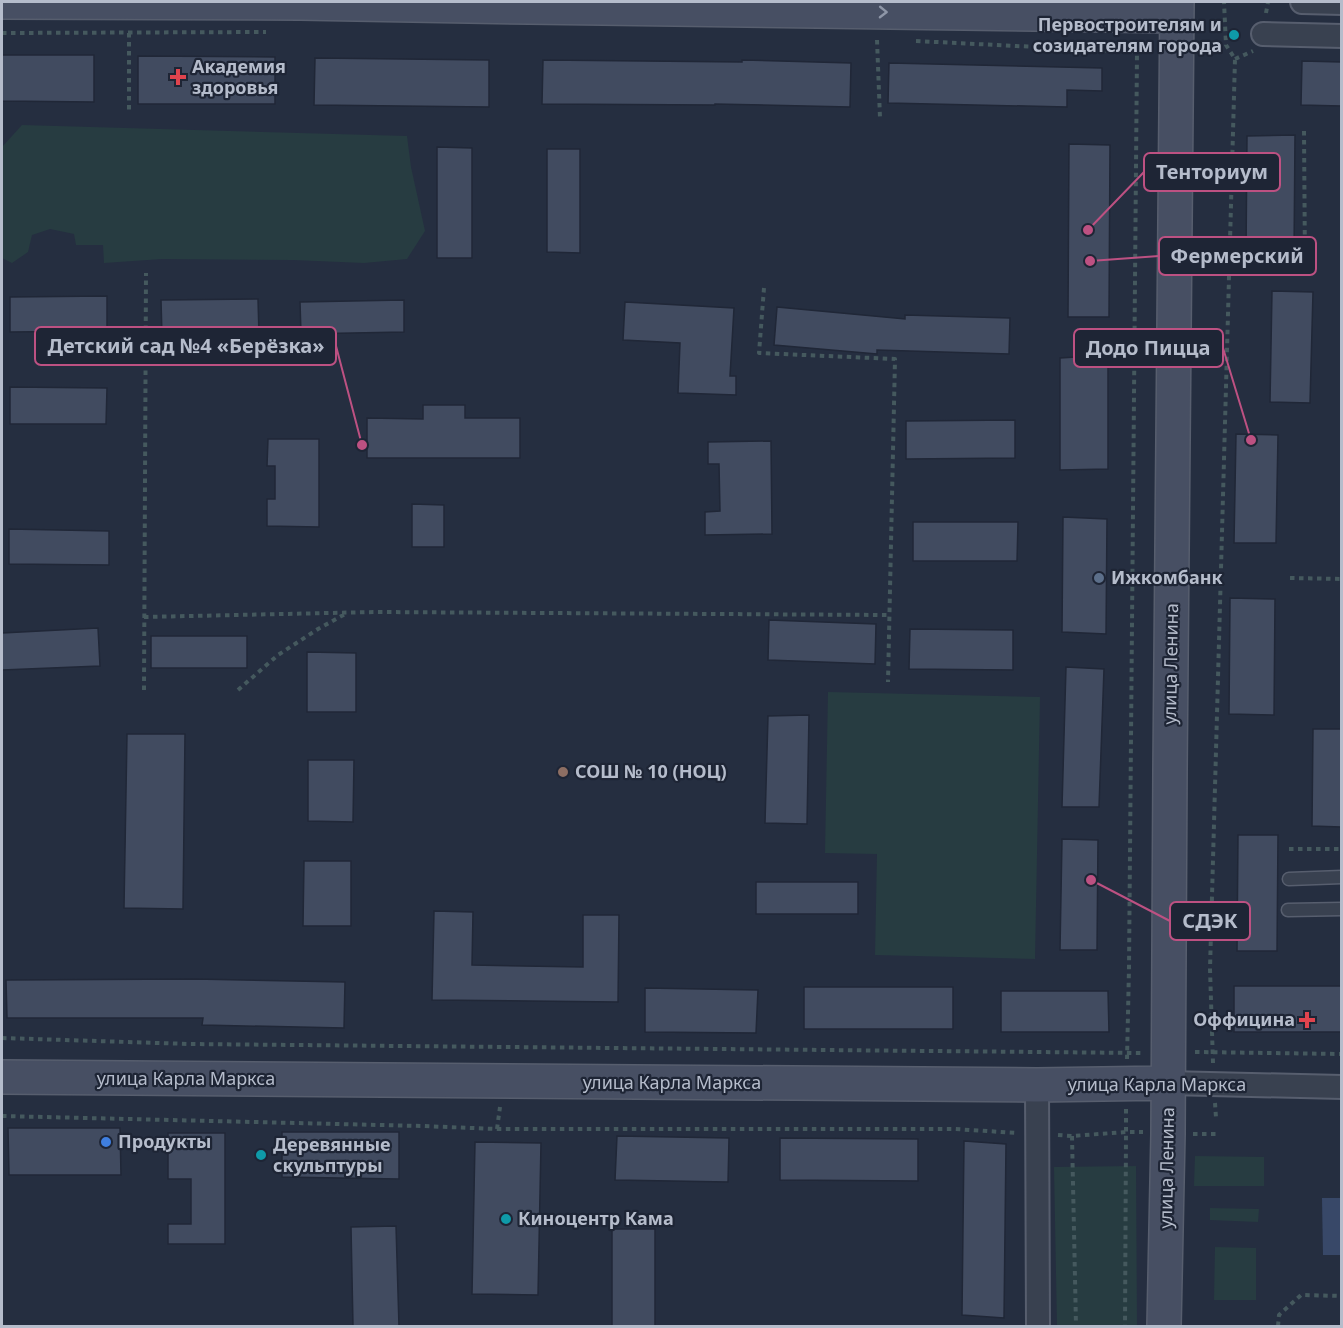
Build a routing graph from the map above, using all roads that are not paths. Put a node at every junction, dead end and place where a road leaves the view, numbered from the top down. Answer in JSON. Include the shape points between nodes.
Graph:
{"nodes":[{"id":1,"x":2,"y":2,"type":"edge"},
{"id":2,"x":1302,"y":2,"type":"edge"},
{"id":3,"x":1341,"y":3,"type":"edge"},
{"id":4,"x":1176,"y":9,"type":"edge"},
{"id":5,"x":1263,"y":34,"type":"dead end"},
{"id":6,"x":1341,"y":36,"type":"edge"},
{"id":7,"x":1341,"y":877,"type":"edge"},
{"id":8,"x":1288,"y":879,"type":"dead end"},
{"id":9,"x":1341,"y":909,"type":"edge"},
{"id":10,"x":1288,"y":910,"type":"dead end"},
{"id":11,"x":1168,"y":1068,"type":"junction"},
{"id":12,"x":2,"y":1077,"type":"edge"},
{"id":13,"x":1037,"y":1085,"type":"junction"},
{"id":14,"x":1341,"y":1087,"type":"edge"},
{"id":15,"x":1038,"y":1326,"type":"edge"},
{"id":16,"x":1164,"y":1326,"type":"edge"}],
"edges":[{"from":1,"to":4,"type":"street","one_way":true},
{"from":2,"to":3,"type":"street"},
{"from":4,"to":11,"type":"street","name":"улица Ленина"},
{"from":5,"to":6,"type":"street"},
{"from":7,"to":8,"type":"lane"},
{"from":9,"to":10,"type":"lane"},
{"from":11,"to":13,"type":"street","name":"улица Карла Маркса","via":[[1126,1069]]},
{"from":11,"to":14,"type":"street","name":"улица Карла Маркса"},
{"from":11,"to":16,"type":"street","name":"улица Ленина"},
{"from":12,"to":13,"type":"street","name":"улица Карла Маркса"},
{"from":13,"to":15,"type":"street"}]}
